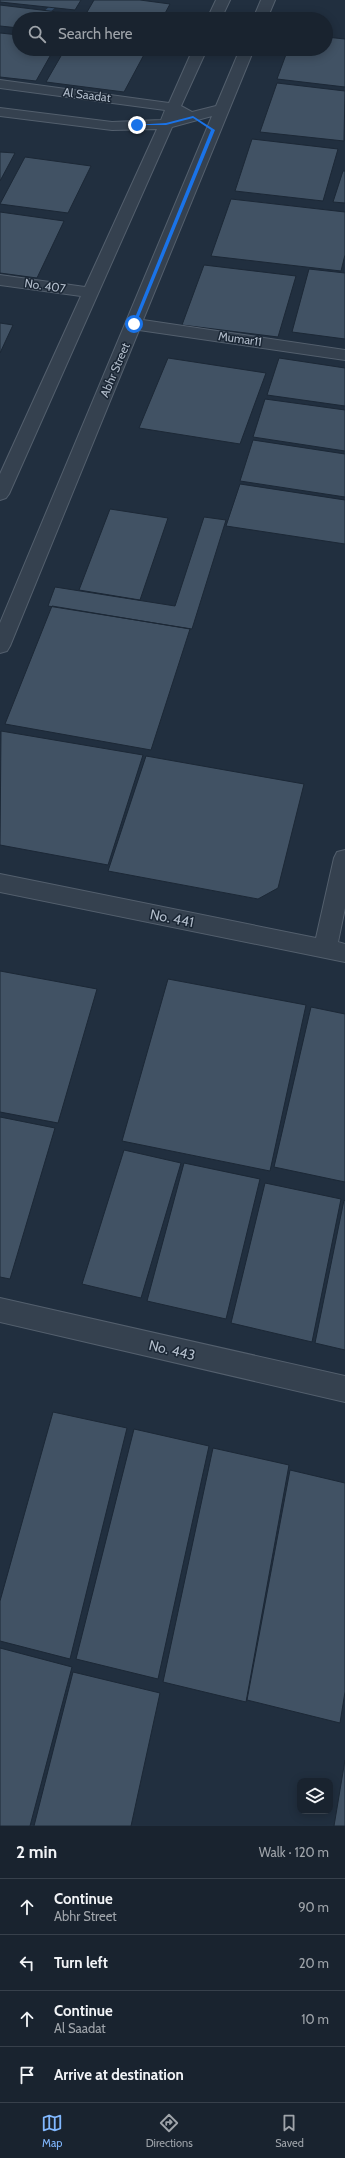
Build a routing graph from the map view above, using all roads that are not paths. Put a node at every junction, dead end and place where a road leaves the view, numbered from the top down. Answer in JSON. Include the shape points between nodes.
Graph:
{"nodes":[{"id":1,"x":223,"y":0,"type":"edge"},
{"id":2,"x":268,"y":0,"type":"edge"},
{"id":3,"x":217,"y":12,"type":"edge"},
{"id":4,"x":263,"y":12,"type":"edge"},
{"id":5,"x":197,"y":56,"type":"edge"},
{"id":6,"x":244,"y":56,"type":"edge"},
{"id":7,"x":0,"y":84,"type":"edge"},
{"id":8,"x":174,"y":108,"type":"junction"},
{"id":9,"x":222,"y":109,"type":"junction"},
{"id":10,"x":0,"y":112,"type":"edge"},
{"id":11,"x":193,"y":117,"type":"junction"},
{"id":12,"x":166,"y":124,"type":"junction"},
{"id":13,"x":213,"y":130,"type":"junction"},
{"id":14,"x":0,"y":280,"type":"edge"},
{"id":15,"x":90,"y":292,"type":"junction"},
{"id":16,"x":134,"y":324,"type":"junction"},
{"id":17,"x":345,"y":355,"type":"edge"},
{"id":18,"x":0,"y":494,"type":"edge"},
{"id":19,"x":0,"y":646,"type":"edge"},
{"id":20,"x":345,"y":858,"type":"edge"},
{"id":21,"x":0,"y":884,"type":"edge"},
{"id":22,"x":335,"y":951,"type":"edge"},
{"id":23,"x":0,"y":1310,"type":"edge"},
{"id":24,"x":345,"y":1389,"type":"edge"}],
"edges":[{"from":1,"to":3,"type":"street"},
{"from":2,"to":4,"type":"street"},
{"from":5,"to":8,"type":"street"},
{"from":6,"to":9,"type":"street","name":"Abhr Street"},
{"from":7,"to":8,"type":"street","name":"Al Saadat"},
{"from":8,"to":11,"type":"street","name":"Al Saadat"},
{"from":8,"to":12,"type":"street"},
{"from":9,"to":11,"type":"street","name":"Al Saadat"},
{"from":9,"to":13,"type":"street","name":"Abhr Street"},
{"from":10,"to":12,"type":"street","name":"Al Saadat","via":[[112,126]]},
{"from":11,"to":12,"type":"street","name":"Al Saadat"},
{"from":11,"to":13,"type":"street","name":"Al Saadat"},
{"from":12,"to":15,"type":"street"},
{"from":13,"to":16,"type":"street","name":"Abhr Street"},
{"from":14,"to":15,"type":"street","name":"No. 407"},
{"from":15,"to":18,"type":"street"},
{"from":16,"to":17,"type":"street","name":"Mumar11"},
{"from":16,"to":19,"type":"street","name":"Abhr Street"},
{"from":20,"to":22,"type":"street"},
{"from":21,"to":22,"type":"street","name":"No. 441"},
{"from":23,"to":24,"type":"street","name":"No. 443"}]}
